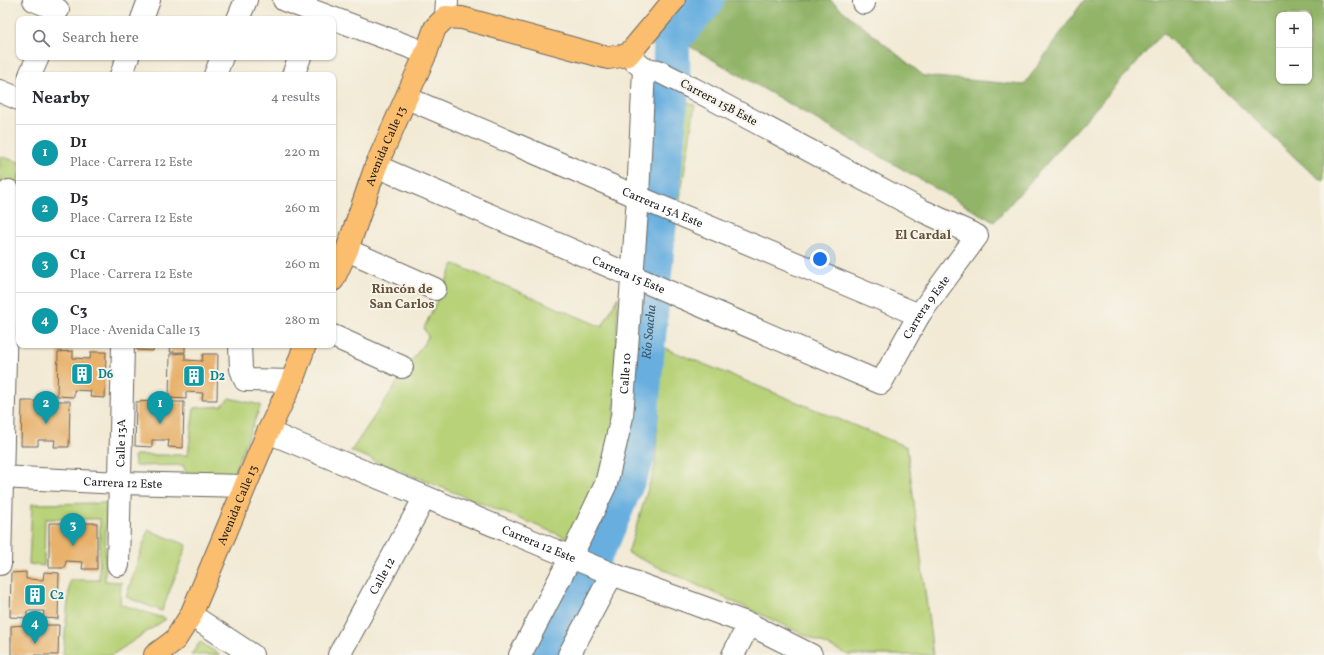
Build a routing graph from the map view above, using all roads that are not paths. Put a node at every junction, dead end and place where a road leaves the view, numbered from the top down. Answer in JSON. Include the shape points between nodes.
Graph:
{"nodes":[{"id":1,"x":34,"y":0,"type":"edge"},
{"id":2,"x":149,"y":0,"type":"edge"},
{"id":3,"x":246,"y":0,"type":"edge"},
{"id":4,"x":284,"y":0,"type":"edge"},
{"id":5,"x":674,"y":0,"type":"edge"},
{"id":6,"x":446,"y":8,"type":"edge"},
{"id":7,"x":59,"y":10,"type":"edge"},
{"id":8,"x":317,"y":10,"type":"edge"},
{"id":9,"x":143,"y":16,"type":"edge"},
{"id":10,"x":239,"y":16,"type":"edge"},
{"id":11,"x":332,"y":16,"type":"edge"},
{"id":12,"x":336,"y":17,"type":"edge"},
{"id":13,"x":426,"y":53,"type":"junction"},
{"id":14,"x":628,"y":55,"type":"junction"},
{"id":15,"x":37,"y":60,"type":"edge"},
{"id":16,"x":127,"y":60,"type":"edge"},
{"id":17,"x":221,"y":60,"type":"edge"},
{"id":18,"x":299,"y":60,"type":"edge"},
{"id":19,"x":651,"y":70,"type":"junction"},
{"id":20,"x":31,"y":72,"type":"edge"},
{"id":21,"x":122,"y":72,"type":"edge"},
{"id":22,"x":216,"y":72,"type":"edge"},
{"id":23,"x":294,"y":72,"type":"edge"},
{"id":24,"x":0,"y":92,"type":"edge"},
{"id":25,"x":16,"y":98,"type":"edge"},
{"id":26,"x":407,"y":98,"type":"junction"},
{"id":27,"x":376,"y":166,"type":"junction"},
{"id":28,"x":9,"y":191,"type":"dead end"},
{"id":29,"x":644,"y":200,"type":"junction"},
{"id":30,"x":978,"y":236,"type":"joint"},
{"id":31,"x":347,"y":250,"type":"junction"},
{"id":32,"x":336,"y":274,"type":"edge"},
{"id":33,"x":637,"y":278,"type":"junction"},
{"id":34,"x":435,"y":289,"type":"dead end"},
{"id":35,"x":919,"y":315,"type":"junction"},
{"id":36,"x":336,"y":337,"type":"edge"},
{"id":37,"x":123,"y":348,"type":"edge"},
{"id":38,"x":240,"y":348,"type":"edge"},
{"id":39,"x":304,"y":348,"type":"edge"},
{"id":40,"x":402,"y":367,"type":"dead end"},
{"id":41,"x":292,"y":381,"type":"junction"},
{"id":42,"x":881,"y":382,"type":"joint"},
{"id":43,"x":268,"y":432,"type":"junction"},
{"id":44,"x":1,"y":478,"type":"edge"},
{"id":45,"x":120,"y":483,"type":"junction"},
{"id":46,"x":245,"y":486,"type":"junction"},
{"id":47,"x":425,"y":497,"type":"junction"},
{"id":48,"x":574,"y":559,"type":"junction"},
{"id":49,"x":0,"y":564,"type":"edge"},
{"id":50,"x":118,"y":565,"type":"dead end"},
{"id":51,"x":606,"y":572,"type":"junction"},
{"id":52,"x":191,"y":615,"type":"junction"},
{"id":53,"x":749,"y":624,"type":"junction"},
{"id":54,"x":155,"y":655,"type":"edge"},
{"id":55,"x":252,"y":655,"type":"edge"},
{"id":56,"x":339,"y":655,"type":"edge"},
{"id":57,"x":520,"y":655,"type":"edge"},
{"id":58,"x":569,"y":655,"type":"edge"},
{"id":59,"x":733,"y":655,"type":"edge"},
{"id":60,"x":811,"y":655,"type":"edge"}],
"edges":[{"from":1,"to":7,"type":"street"},
{"from":2,"to":9,"type":"street"},
{"from":3,"to":10,"type":"street"},
{"from":4,"to":8,"type":"street"},
{"from":5,"to":14,"type":"main road"},
{"from":6,"to":13,"type":"main road","name":"Avenida Calle 13"},
{"from":6,"to":14,"type":"main road","via":[[462,18],[608,58]]},
{"from":8,"to":11,"type":"street"},
{"from":12,"to":13,"type":"street"},
{"from":13,"to":26,"type":"main road","name":"Avenida Calle 13"},
{"from":14,"to":19,"type":"street","name":"Carrera 15B Este"},
{"from":15,"to":20,"type":"street"},
{"from":16,"to":21,"type":"street"},
{"from":17,"to":22,"type":"street"},
{"from":18,"to":23,"type":"street"},
{"from":19,"to":29,"type":"street","name":"Calle 10"},
{"from":19,"to":30,"type":"street","name":"Carrera 15B Este","via":[[692,88],[923,211]]},
{"from":24,"to":25,"type":"street"},
{"from":26,"to":27,"type":"main road","name":"Avenida Calle 13"},
{"from":26,"to":29,"type":"street","name":"Carrera 15A Este"},
{"from":27,"to":31,"type":"main road","name":"Avenida Calle 13"},
{"from":27,"to":33,"type":"street","name":"Carrera 15 Este"},
{"from":28,"to":44,"type":"street"},
{"from":29,"to":33,"type":"street","name":"Calle 10"},
{"from":29,"to":35,"type":"street","name":"Carrera 15A Este"},
{"from":30,"to":35,"type":"street","name":"Carrera 9 Este"},
{"from":31,"to":32,"type":"main road","name":"Avenida Calle 13"},
{"from":31,"to":34,"type":"street"},
{"from":33,"to":42,"type":"street","name":"Carrera 15 Este"},
{"from":33,"to":48,"type":"street","name":"Calle 10","via":[[622,417],[606,484]]},
{"from":35,"to":42,"type":"street","name":"Carrera 9 Este"},
{"from":36,"to":40,"type":"street"},
{"from":37,"to":45,"type":"street","name":"Calle 13A"},
{"from":38,"to":41,"type":"street","via":[[241,368],[245,380]]},
{"from":39,"to":41,"type":"main road","name":"Avenida Calle 13"},
{"from":41,"to":43,"type":"main road","name":"Avenida Calle 13"},
{"from":43,"to":46,"type":"main road","name":"Avenida Calle 13"},
{"from":43,"to":47,"type":"street","name":"Carrera 12 Este"},
{"from":44,"to":45,"type":"street","name":"Carrera 12 Este"},
{"from":44,"to":49,"type":"street"},
{"from":45,"to":46,"type":"street","name":"Carrera 12 Este"},
{"from":45,"to":50,"type":"street","name":"Calle 13A"},
{"from":46,"to":52,"type":"main road","name":"Avenida Calle 13"},
{"from":47,"to":48,"type":"street","name":"Carrera 12 Este"},
{"from":47,"to":56,"type":"street","name":"Calle 12"},
{"from":48,"to":51,"type":"street","name":"Carrera 12 Este"},
{"from":48,"to":57,"type":"street","name":"Calle 10"},
{"from":51,"to":53,"type":"street","name":"Carrera 12 Este"},
{"from":51,"to":58,"type":"street"},
{"from":52,"to":54,"type":"main road","name":"Avenida Calle 13","via":[[175,640]]},
{"from":52,"to":55,"type":"street"},
{"from":53,"to":59,"type":"street"},
{"from":53,"to":60,"type":"street","name":"Carrera 12 Este"}]}
